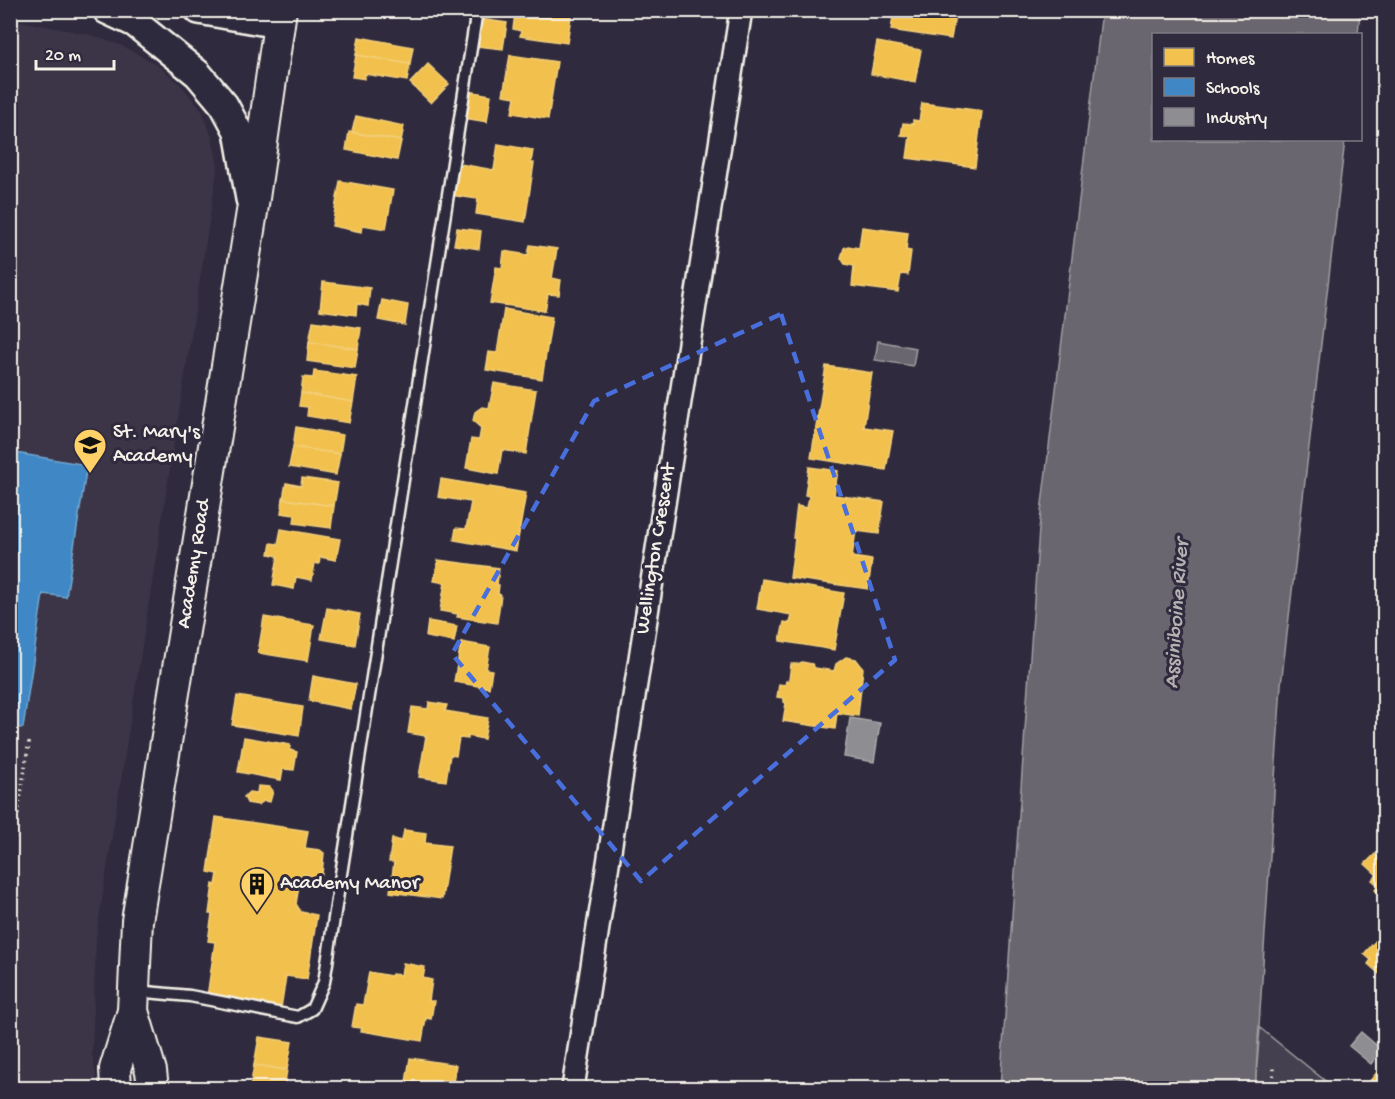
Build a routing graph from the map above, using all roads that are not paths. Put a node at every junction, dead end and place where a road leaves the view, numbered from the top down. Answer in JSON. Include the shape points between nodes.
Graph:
{"nodes":[{"id":1,"x":107,"y":10,"type":"edge"},
{"id":2,"x":199,"y":10,"type":"edge"},
{"id":3,"x":477,"y":10,"type":"edge"},
{"id":4,"x":741,"y":10,"type":"edge"},
{"id":5,"x":279,"y":17,"type":"edge"},
{"id":6,"x":252,"y":212,"type":"junction"},
{"id":7,"x":134,"y":1001,"type":"junction"},
{"id":8,"x":116,"y":1089,"type":"edge"},
{"id":9,"x":153,"y":1089,"type":"edge"},
{"id":10,"x":573,"y":1089,"type":"edge"}],
"edges":[{"from":1,"to":6,"type":"street","via":[[135,23],[198,74],[224,105],[238,131]]},
{"from":2,"to":5,"type":"street"},
{"from":3,"to":7,"type":"lane","via":[[324,982],[312,1009],[298,1017],[190,996]]},
{"from":4,"to":10,"type":"street","name":"Wellington Crescent"},
{"from":5,"to":6,"type":"main road","name":"Academy Road"},
{"from":6,"to":7,"type":"main road","name":"Academy Road","via":[[137,921]]},
{"from":7,"to":8,"type":"main road","name":"Academy Road","via":[[115,1069]]},
{"from":7,"to":9,"type":"main road","name":"Academy Road"}]}
